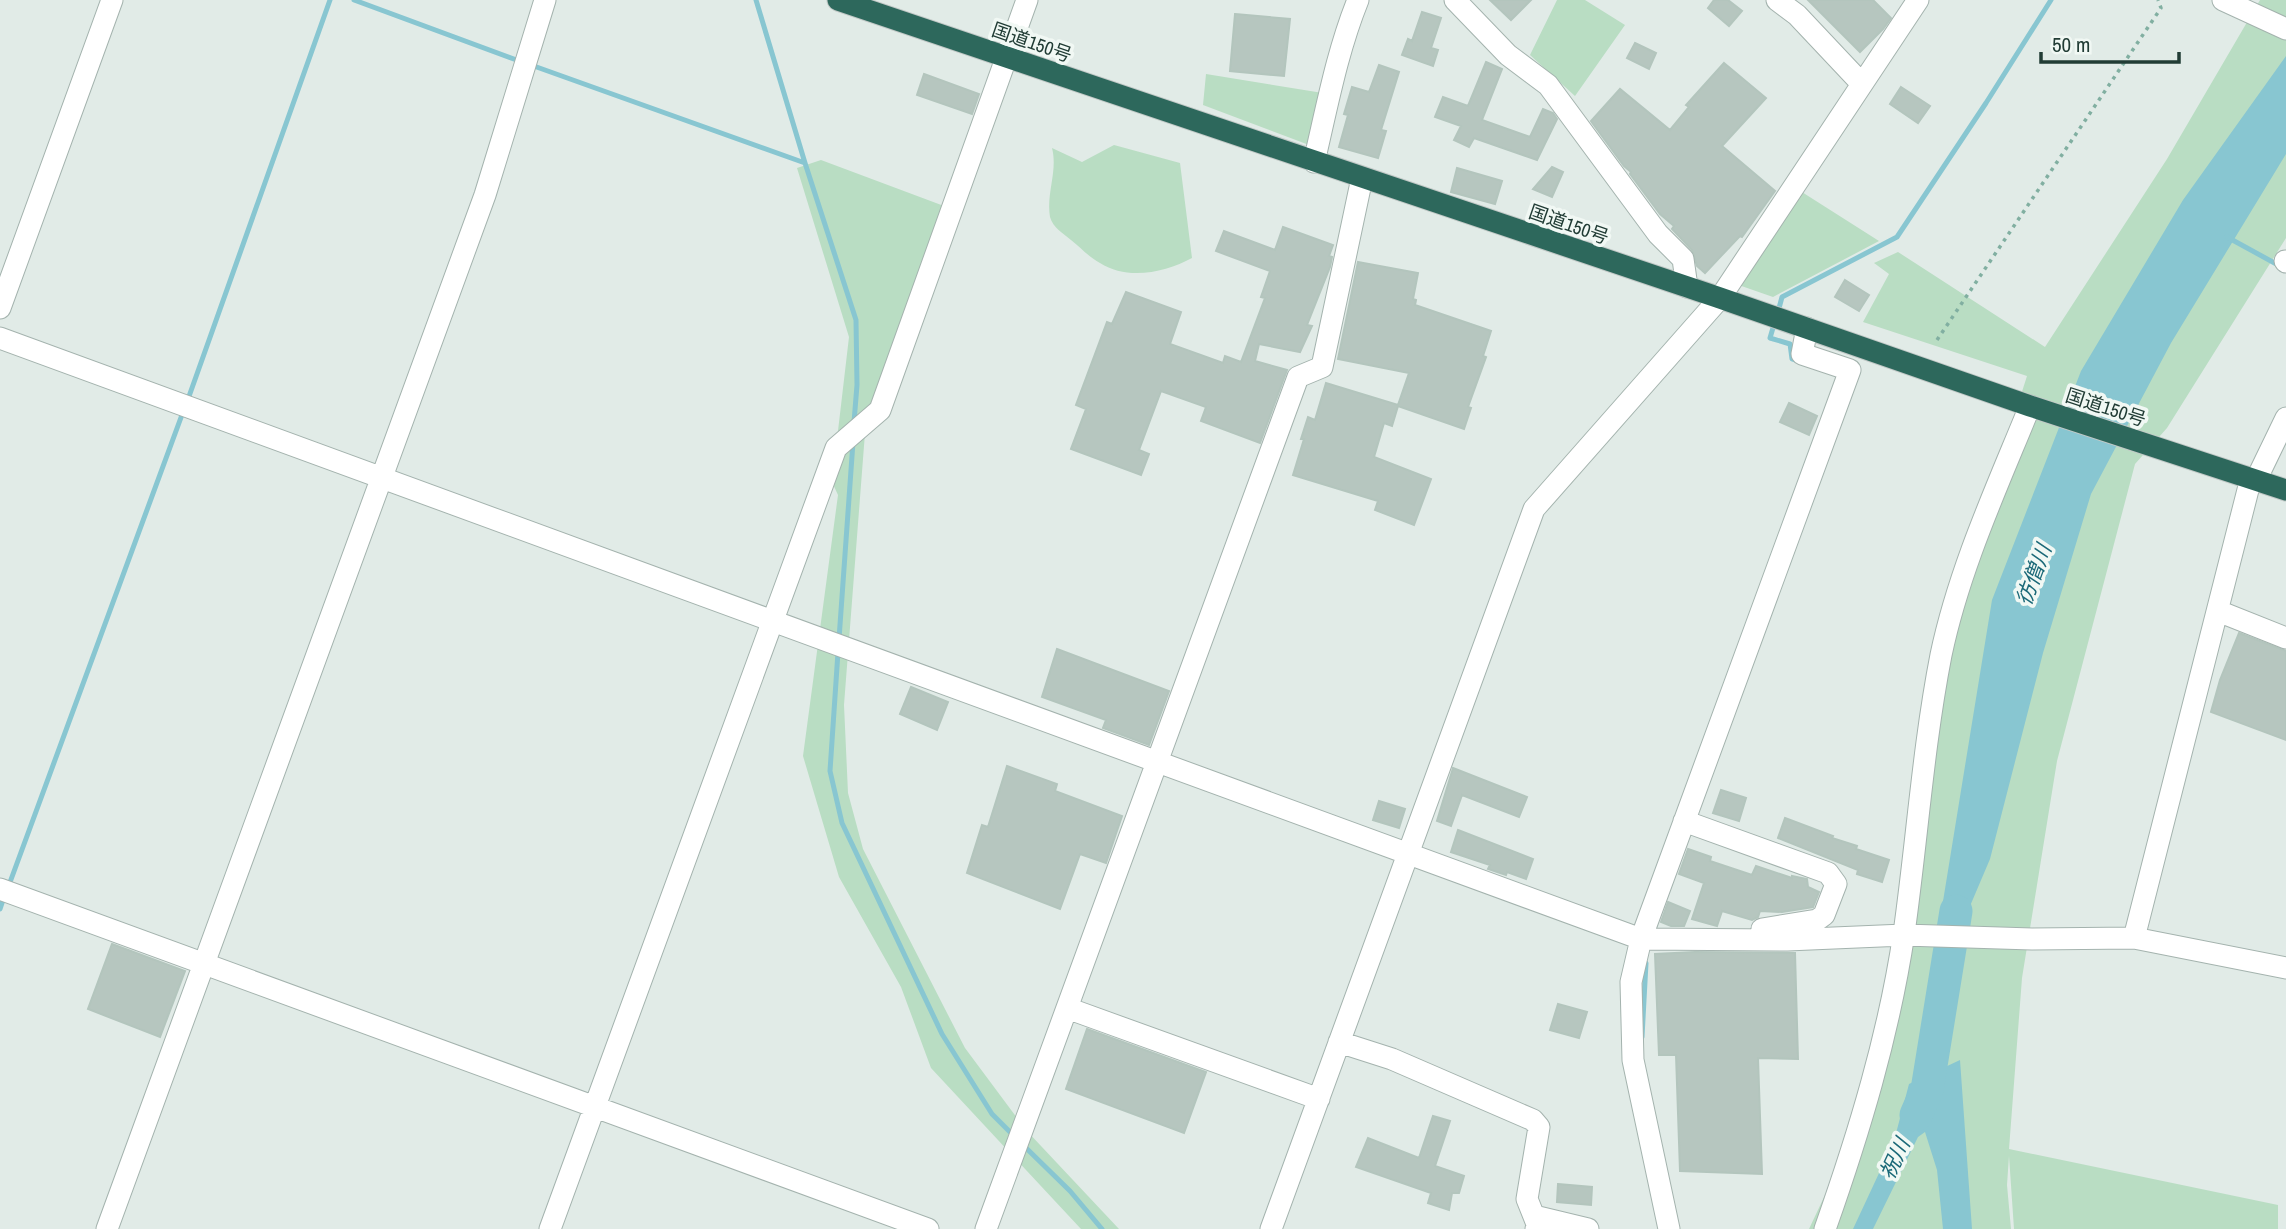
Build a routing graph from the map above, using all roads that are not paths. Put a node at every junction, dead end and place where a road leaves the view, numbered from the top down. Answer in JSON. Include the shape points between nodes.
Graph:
{"nodes":[{"id":1,"x":112,"y":0,"type":"edge"},
{"id":2,"x":545,"y":0,"type":"edge"},
{"id":3,"x":838,"y":0,"type":"edge"},
{"id":4,"x":1027,"y":0,"type":"edge"},
{"id":5,"x":1358,"y":0,"type":"edge"},
{"id":6,"x":1455,"y":0,"type":"edge"},
{"id":7,"x":1777,"y":0,"type":"edge"},
{"id":8,"x":1918,"y":0,"type":"edge"},
{"id":9,"x":2223,"y":0,"type":"edge"},
{"id":10,"x":2286,"y":29,"type":"edge"},
{"id":11,"x":1006,"y":58,"type":"junction"},
{"id":12,"x":1862,"y":84,"type":"junction"},
{"id":13,"x":1314,"y":162,"type":"junction"},
{"id":14,"x":1362,"y":178,"type":"junction"},
{"id":15,"x":1688,"y":287,"type":"junction"},
{"id":16,"x":1720,"y":298,"type":"junction"},
{"id":17,"x":0,"y":309,"type":"edge"},
{"id":18,"x":1807,"y":328,"type":"junction"},
{"id":19,"x":0,"y":338,"type":"edge"},
{"id":20,"x":2030,"y":406,"type":"junction"},
{"id":21,"x":2286,"y":418,"type":"edge"},
{"id":22,"x":382,"y":478,"type":"junction"},
{"id":23,"x":2253,"y":479,"type":"junction"},
{"id":24,"x":2286,"y":490,"type":"edge"},
{"id":25,"x":2218,"y":611,"type":"junction"},
{"id":26,"x":773,"y":621,"type":"junction"},
{"id":27,"x":2286,"y":638,"type":"edge"},
{"id":28,"x":1158,"y":761,"type":"junction"},
{"id":29,"x":1689,"y":823,"type":"junction"},
{"id":30,"x":1408,"y":855,"type":"junction"},
{"id":31,"x":0,"y":889,"type":"edge"},
{"id":32,"x":1904,"y":934,"type":"junction"},
{"id":33,"x":2134,"y":938,"type":"junction"},
{"id":34,"x":1647,"y":939,"type":"junction"},
{"id":35,"x":1731,"y":939,"type":"junction"},
{"id":36,"x":205,"y":964,"type":"junction"},
{"id":37,"x":2286,"y":968,"type":"edge"},
{"id":38,"x":1068,"y":1007,"type":"junction"},
{"id":39,"x":1339,"y":1042,"type":"junction"},
{"id":40,"x":1319,"y":1098,"type":"junction"},
{"id":41,"x":594,"y":1107,"type":"junction"},
{"id":42,"x":1535,"y":1222,"type":"edge"},
{"id":43,"x":107,"y":1229,"type":"edge"},
{"id":44,"x":550,"y":1229,"type":"edge"},
{"id":45,"x":928,"y":1229,"type":"edge"},
{"id":46,"x":986,"y":1229,"type":"edge"},
{"id":47,"x":1271,"y":1229,"type":"edge"},
{"id":48,"x":1588,"y":1229,"type":"edge"},
{"id":49,"x":1669,"y":1229,"type":"edge"},
{"id":50,"x":1825,"y":1229,"type":"edge"}],
"edges":[{"from":1,"to":17,"type":"street"},
{"from":2,"to":22,"type":"street","via":[[485,195]]},
{"from":3,"to":11,"type":"highway","name":"国道150号"},
{"from":4,"to":11,"type":"street"},
{"from":5,"to":13,"type":"street","via":[[1332,82]]},
{"from":6,"to":15,"type":"street","via":[[1508,55],[1548,85],[1658,234],[1683,259]]},
{"from":7,"to":12,"type":"street"},
{"from":8,"to":12,"type":"street"},
{"from":9,"to":10,"type":"street"},
{"from":11,"to":13,"type":"highway","name":"国道150号"},
{"from":11,"to":26,"type":"street","via":[[880,410],[836,448]]},
{"from":12,"to":16,"type":"street"},
{"from":13,"to":14,"type":"highway","name":"国道150号"},
{"from":14,"to":15,"type":"highway","name":"国道150号"},
{"from":14,"to":28,"type":"street","via":[[1322,367],[1298,377]]},
{"from":15,"to":16,"type":"highway","name":"国道150号"},
{"from":16,"to":18,"type":"highway","name":"国道150号"},
{"from":16,"to":30,"type":"street","via":[[1534,509]]},
{"from":18,"to":20,"type":"highway","name":"国道150号"},
{"from":18,"to":29,"type":"street","via":[[1801,354],[1850,370]]},
{"from":19,"to":22,"type":"street"},
{"from":20,"to":23,"type":"highway","name":"国道150号"},
{"from":20,"to":32,"type":"street","via":[[1972,552],[1941,654]]},
{"from":21,"to":23,"type":"street"},
{"from":22,"to":26,"type":"street"},
{"from":22,"to":36,"type":"street"},
{"from":23,"to":24,"type":"highway","name":"国道150号"},
{"from":23,"to":25,"type":"street"},
{"from":25,"to":27,"type":"street"},
{"from":25,"to":33,"type":"street"},
{"from":26,"to":28,"type":"street"},
{"from":26,"to":41,"type":"street"},
{"from":28,"to":30,"type":"street"},
{"from":28,"to":38,"type":"street"},
{"from":29,"to":34,"type":"street"},
{"from":29,"to":35,"type":"street","via":[[1828,873],[1836,884],[1824,915],[1817,920],[1745,932]]},
{"from":30,"to":34,"type":"street"},
{"from":30,"to":39,"type":"street"},
{"from":31,"to":36,"type":"street"},
{"from":32,"to":33,"type":"street"},
{"from":32,"to":35,"type":"street"},
{"from":32,"to":50,"type":"street","via":[[1872,1086]]},
{"from":33,"to":37,"type":"street"},
{"from":34,"to":35,"type":"street"},
{"from":34,"to":49,"type":"street","via":[[1631,982],[1633,1060]]},
{"from":36,"to":41,"type":"street"},
{"from":36,"to":43,"type":"street"},
{"from":38,"to":40,"type":"street"},
{"from":38,"to":46,"type":"street"},
{"from":39,"to":40,"type":"street"},
{"from":39,"to":42,"type":"street","via":[[1392,1059],[1533,1120],[1539,1127],[1527,1199]]},
{"from":40,"to":47,"type":"street"},
{"from":41,"to":44,"type":"street"},
{"from":41,"to":45,"type":"street"},
{"from":42,"to":48,"type":"street"}]}
